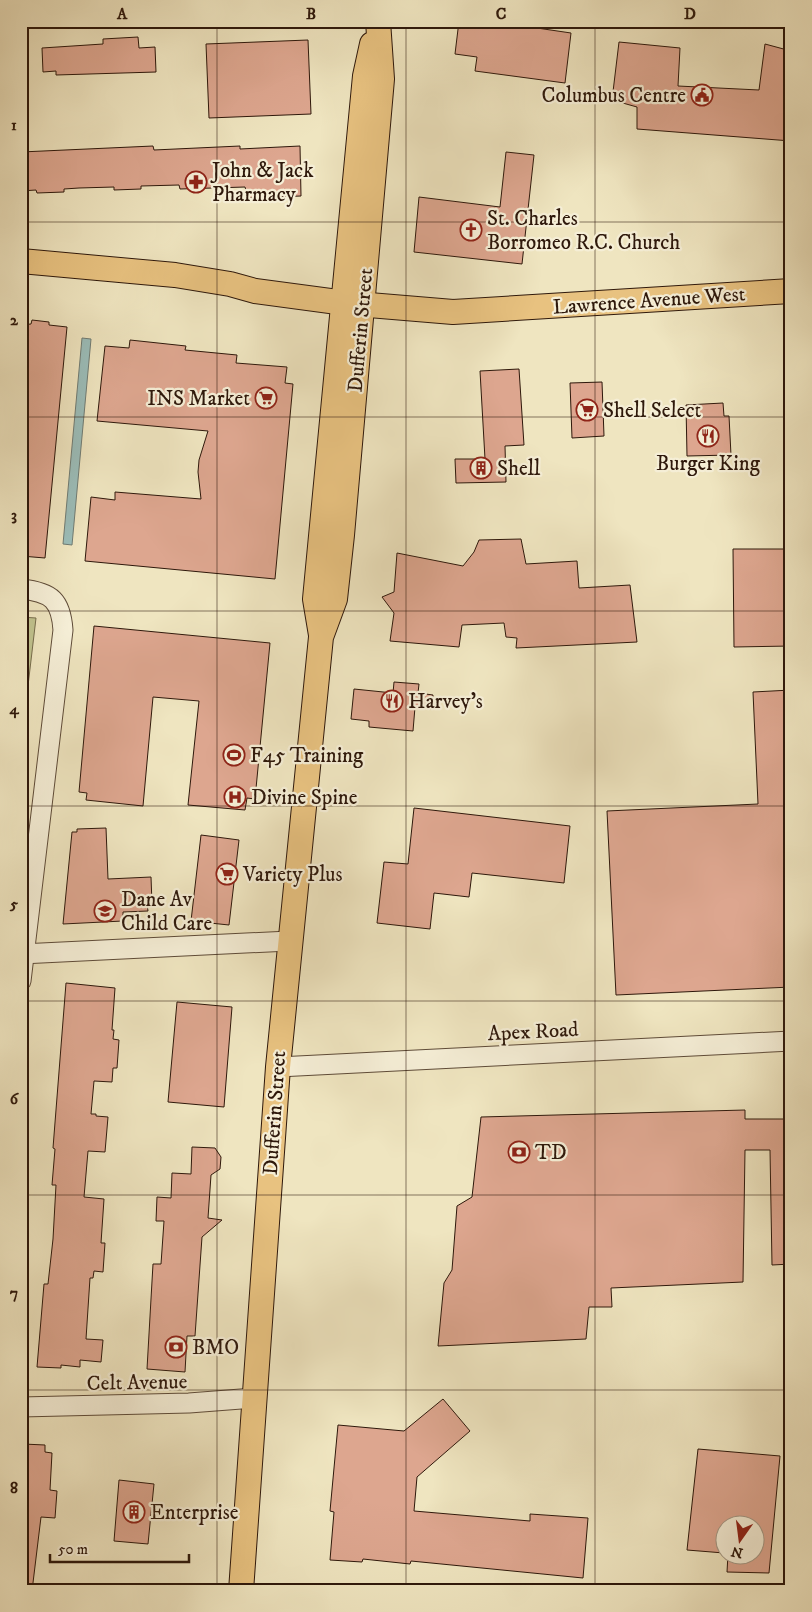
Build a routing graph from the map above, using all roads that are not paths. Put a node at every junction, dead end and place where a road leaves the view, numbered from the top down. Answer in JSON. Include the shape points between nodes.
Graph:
{"nodes":[{"id":1,"x":378,"y":21,"type":"edge"},
{"id":2,"x":21,"y":262,"type":"edge"},
{"id":3,"x":791,"y":292,"type":"edge"},
{"id":4,"x":354,"y":296,"type":"junction"},
{"id":5,"x":21,"y":589,"type":"edge"},
{"id":6,"x":289,"y":941,"type":"junction"},
{"id":7,"x":22,"y":954,"type":"edge"},
{"id":8,"x":21,"y":981,"type":"edge"},
{"id":9,"x":791,"y":1041,"type":"edge"},
{"id":10,"x":278,"y":1066,"type":"junction"},
{"id":11,"x":254,"y":1398,"type":"junction"},
{"id":12,"x":21,"y":1408,"type":"edge"},
{"id":13,"x":241,"y":1591,"type":"edge"}],
"edges":[{"from":1,"to":4,"type":"main road","name":"Dufferin Street","via":[[365,76]]},
{"from":2,"to":4,"type":"main road","name":"Lawrence Avenue West","via":[[175,275],[230,284],[256,276]]},
{"from":3,"to":4,"type":"main road","name":"Lawrence Avenue West","via":[[453,312]]},
{"from":4,"to":6,"type":"main road","name":"Dufferin Street","via":[[335,599],[321,636]]},
{"from":5,"to":7,"type":"street","via":[[54,601],[60,608],[63,630],[29,925]]},
{"from":6,"to":7,"type":"street"},
{"from":6,"to":10,"type":"main road","name":"Dufferin Street"},
{"from":7,"to":8,"type":"street"},
{"from":9,"to":10,"type":"street","name":"Apex Road"},
{"from":10,"to":11,"type":"main road","name":"Dufferin Street"},
{"from":11,"to":12,"type":"street","name":"Celt Avenue","via":[[189,1404]]},
{"from":11,"to":13,"type":"main road","name":"Dufferin Street"}]}
